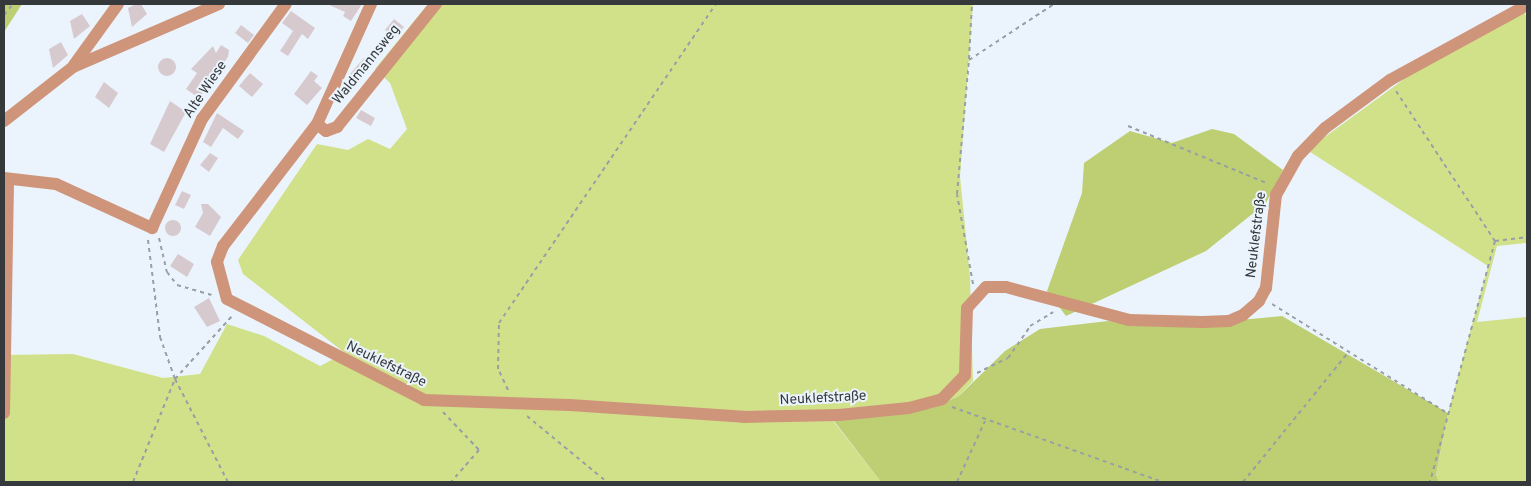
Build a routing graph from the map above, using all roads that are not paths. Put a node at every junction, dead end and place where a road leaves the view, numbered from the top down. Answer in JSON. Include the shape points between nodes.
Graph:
{"nodes":[{"id":1,"x":118,"y":4,"type":"edge"},
{"id":2,"x":219,"y":4,"type":"edge"},
{"id":3,"x":286,"y":4,"type":"edge"},
{"id":4,"x":371,"y":4,"type":"edge"},
{"id":5,"x":436,"y":4,"type":"edge"},
{"id":6,"x":1527,"y":5,"type":"edge"},
{"id":7,"x":73,"y":67,"type":"junction"},
{"id":8,"x":4,"y":121,"type":"edge"},
{"id":9,"x":317,"y":124,"type":"junction"},
{"id":10,"x":6,"y":178,"type":"edge"},
{"id":11,"x":4,"y":413,"type":"edge"}],
"edges":[{"from":1,"to":7,"type":"street"},
{"from":2,"to":7,"type":"street"},
{"from":3,"to":10,"type":"street","name":"Alte Wiese","via":[[202,120],[152,228],[56,184]]},
{"from":4,"to":9,"type":"street"},
{"from":5,"to":9,"type":"street","name":"Waldmannsweg","via":[[337,127],[326,131]]},
{"from":6,"to":9,"type":"street","name":"Neuklefstraße","via":[[1390,80],[1325,128],[1298,156],[1279,185],[1266,288],[1249,311],[1230,321],[1129,320],[1063,305],[1006,287],[980,291],[967,308],[966,370],[960,384],[942,399],[909,408],[839,415],[744,417],[516,403],[432,402],[400,390],[239,308],[227,299],[217,262],[223,246]]},
{"from":7,"to":8,"type":"street"},
{"from":10,"to":11,"type":"street"}]}
